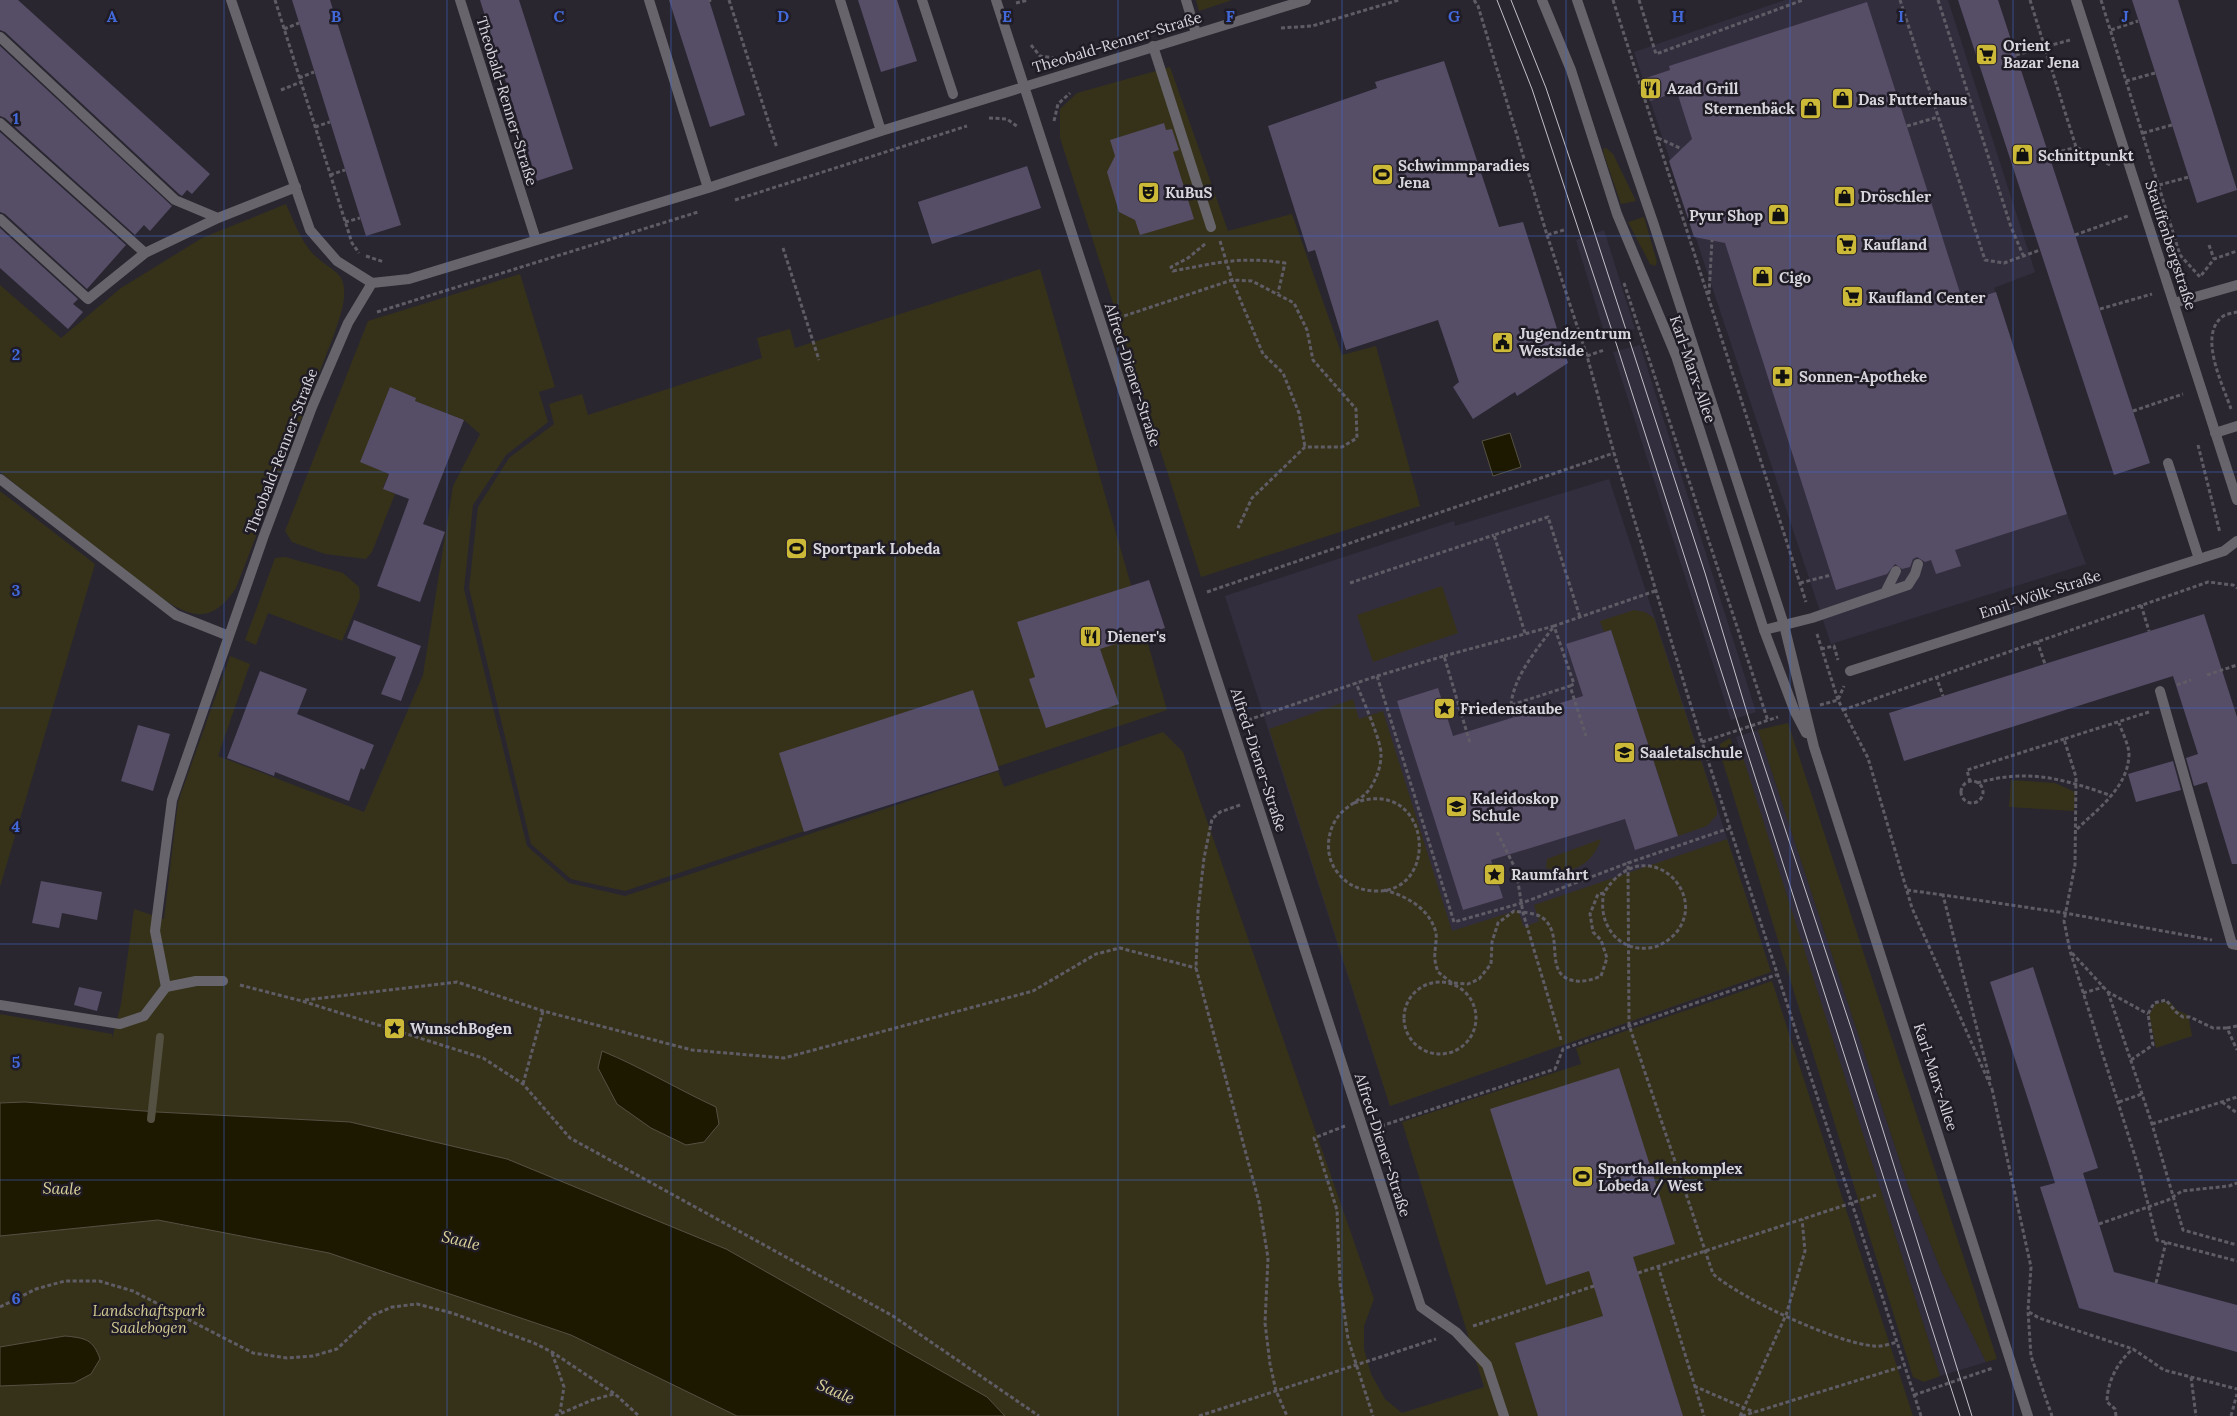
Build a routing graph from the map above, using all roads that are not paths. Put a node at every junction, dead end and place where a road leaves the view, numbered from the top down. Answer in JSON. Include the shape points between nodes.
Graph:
{"nodes":[{"id":1,"x":231,"y":0,"type":"edge"},
{"id":2,"x":460,"y":0,"type":"edge"},
{"id":3,"x":649,"y":0,"type":"edge"},
{"id":4,"x":840,"y":0,"type":"edge"},
{"id":5,"x":922,"y":0,"type":"edge"},
{"id":6,"x":996,"y":0,"type":"edge"},
{"id":7,"x":1186,"y":0,"type":"edge"},
{"id":8,"x":1306,"y":0,"type":"edge"},
{"id":9,"x":1542,"y":0,"type":"edge"},
{"id":10,"x":1577,"y":0,"type":"edge"},
{"id":11,"x":2076,"y":0,"type":"edge"},
{"id":12,"x":1196,"y":33,"type":"junction"},
{"id":13,"x":0,"y":37,"type":"edge"},
{"id":14,"x":1153,"y":46,"type":"junction"},
{"id":15,"x":1024,"y":87,"type":"junction"},
{"id":16,"x":953,"y":94,"type":"dead end"},
{"id":17,"x":0,"y":123,"type":"edge"},
{"id":18,"x":881,"y":131,"type":"junction"},
{"id":19,"x":296,"y":188,"type":"junction"},
{"id":20,"x":708,"y":188,"type":"junction"},
{"id":21,"x":218,"y":218,"type":"junction"},
{"id":22,"x":0,"y":219,"type":"edge"},
{"id":23,"x":1211,"y":227,"type":"dead end"},
{"id":24,"x":536,"y":240,"type":"junction"},
{"id":25,"x":145,"y":253,"type":"junction"},
{"id":26,"x":372,"y":283,"type":"junction"},
{"id":27,"x":2237,"y":285,"type":"edge"},
{"id":28,"x":2174,"y":302,"type":"junction"},
{"id":29,"x":2237,"y":426,"type":"edge"},
{"id":30,"x":2216,"y":433,"type":"junction"},
{"id":31,"x":2168,"y":463,"type":"dead end"},
{"id":32,"x":0,"y":479,"type":"edge"},
{"id":33,"x":2237,"y":500,"type":"edge"},
{"id":34,"x":2237,"y":541,"type":"edge"},
{"id":35,"x":2199,"y":559,"type":"junction"},
{"id":36,"x":1918,"y":564,"type":"dead end"},
{"id":37,"x":1896,"y":571,"type":"dead end"},
{"id":38,"x":1884,"y":593,"type":"junction"},
{"id":39,"x":1784,"y":625,"type":"junction"},
{"id":40,"x":1764,"y":630,"type":"junction"},
{"id":41,"x":229,"y":636,"type":"junction"},
{"id":42,"x":1850,"y":672,"type":"dead end"},
{"id":43,"x":2160,"y":691,"type":"road end"},
{"id":44,"x":1814,"y":748,"type":"junction"},
{"id":45,"x":2235,"y":945,"type":"edge"},
{"id":46,"x":223,"y":981,"type":"road end"},
{"id":47,"x":166,"y":987,"type":"junction"},
{"id":48,"x":0,"y":1005,"type":"edge"},
{"id":49,"x":1504,"y":1416,"type":"edge"},
{"id":50,"x":2028,"y":1416,"type":"edge"}],
"edges":[{"from":1,"to":19,"type":"street"},
{"from":2,"to":24,"type":"street","name":"Theobald-Renner-Straße"},
{"from":3,"to":20,"type":"street"},
{"from":4,"to":18,"type":"street"},
{"from":5,"to":16,"type":"street"},
{"from":6,"to":15,"type":"street","name":"Theobald-Renner-Straße"},
{"from":7,"to":12,"type":"street"},
{"from":8,"to":12,"type":"street","name":"Theobald-Renner-Straße"},
{"from":9,"to":40,"type":"street","name":"Karl-Marx-Allee","via":[[1571,70],[1617,214],[1676,356]]},
{"from":10,"to":39,"type":"street","name":"Karl-Marx-Allee"},
{"from":11,"to":28,"type":"street","name":"Stauffenbergstraße"},
{"from":12,"to":14,"type":"street","name":"Theobald-Renner-Straße"},
{"from":13,"to":21,"type":"street","via":[[175,200]]},
{"from":14,"to":15,"type":"street","name":"Theobald-Renner-Straße"},
{"from":14,"to":23,"type":"street"},
{"from":15,"to":18,"type":"street","name":"Theobald-Renner-Straße"},
{"from":15,"to":49,"type":"street","name":"Alfred-Diener-Straße","via":[[1421,1307],[1456,1332],[1487,1365]]},
{"from":17,"to":25,"type":"street"},
{"from":18,"to":20,"type":"street","name":"Theobald-Renner-Straße"},
{"from":19,"to":21,"type":"street"},
{"from":19,"to":26,"type":"street","via":[[310,230],[337,261]]},
{"from":20,"to":24,"type":"street","name":"Theobald-Renner-Straße"},
{"from":21,"to":25,"type":"street"},
{"from":22,"to":25,"type":"street","via":[[88,299]]},
{"from":24,"to":26,"type":"street","name":"Theobald-Renner-Straße","via":[[409,279]]},
{"from":26,"to":41,"type":"street","name":"Theobald-Renner-Straße","via":[[348,323],[312,407]]},
{"from":27,"to":28,"type":"street"},
{"from":28,"to":30,"type":"street","name":"Stauffenbergstraße"},
{"from":29,"to":30,"type":"street"},
{"from":30,"to":33,"type":"street","name":"Stauffenbergstraße"},
{"from":31,"to":35,"type":"street"},
{"from":32,"to":41,"type":"street","via":[[176,615]]},
{"from":34,"to":35,"type":"street","name":"Emil-Wölk-Straße","via":[[2224,551]]},
{"from":35,"to":42,"type":"street","name":"Emil-Wölk-Straße"},
{"from":36,"to":38,"type":"street","via":[[1908,585]]},
{"from":37,"to":38,"type":"street"},
{"from":38,"to":39,"type":"street"},
{"from":39,"to":40,"type":"street"},
{"from":39,"to":44,"type":"street","name":"Karl-Marx-Allee"},
{"from":40,"to":44,"type":"street","name":"Karl-Marx-Allee","via":[[1795,712]]},
{"from":41,"to":47,"type":"street","name":"Theobald-Renner-Straße","via":[[172,800],[155,931]]},
{"from":43,"to":45,"type":"street"},
{"from":44,"to":50,"type":"street","name":"Karl-Marx-Allee"},
{"from":46,"to":47,"type":"street","via":[[196,981]]},
{"from":47,"to":48,"type":"street","via":[[144,1016],[120,1024]]}]}
